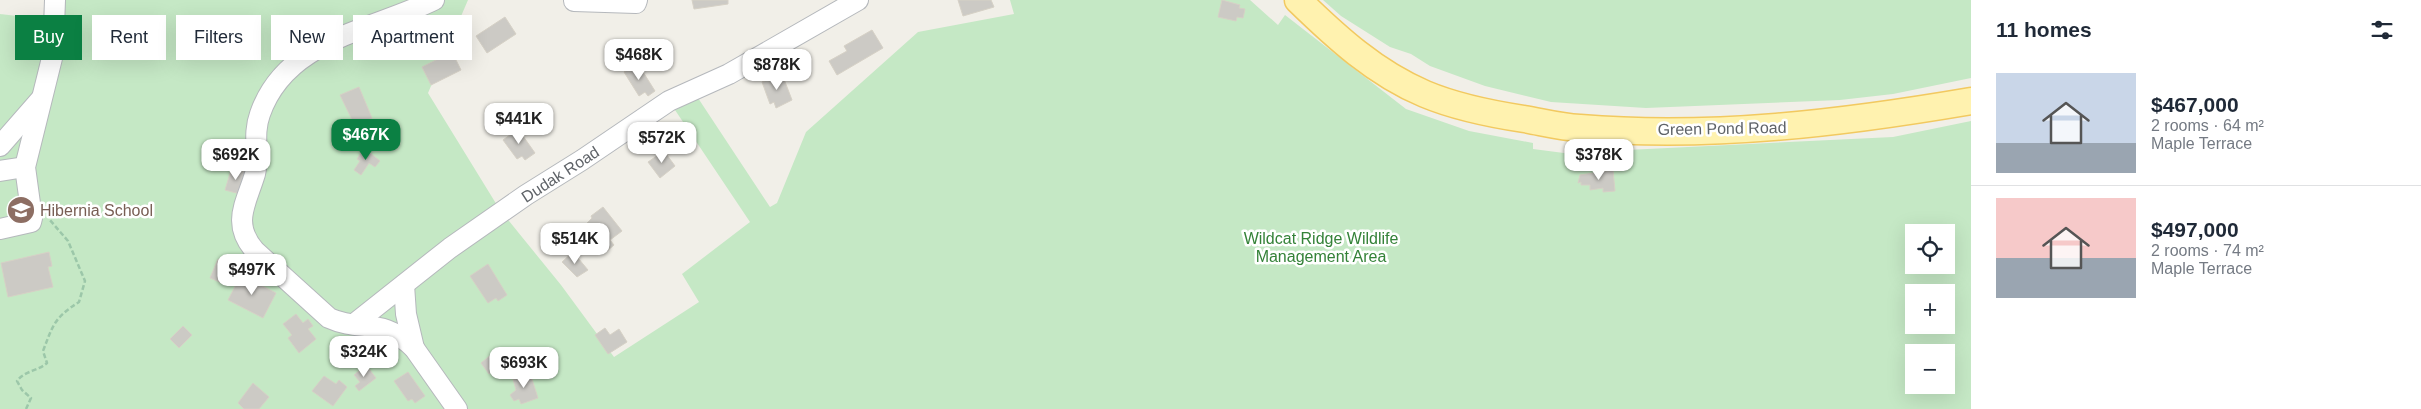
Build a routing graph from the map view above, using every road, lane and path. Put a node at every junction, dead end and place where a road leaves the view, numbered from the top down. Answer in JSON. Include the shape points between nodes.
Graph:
{"nodes":[{"id":1,"x":55,"y":0,"type":"edge"},
{"id":2,"x":434,"y":0,"type":"edge"},
{"id":3,"x":637,"y":0,"type":"edge"},
{"id":4,"x":858,"y":0,"type":"edge"},
{"id":5,"x":1298,"y":0,"type":"edge"},
{"id":6,"x":574,"y":1,"type":"edge"},
{"id":7,"x":44,"y":95,"type":"junction"},
{"id":8,"x":1971,"y":101,"type":"edge"},
{"id":9,"x":0,"y":146,"type":"edge"},
{"id":10,"x":26,"y":162,"type":"junction"},
{"id":11,"x":0,"y":170,"type":"edge"},
{"id":12,"x":47,"y":215,"type":"dead end"},
{"id":13,"x":0,"y":228,"type":"edge"},
{"id":14,"x":404,"y":285,"type":"junction"},
{"id":15,"x":354,"y":324,"type":"junction"},
{"id":16,"x":414,"y":348,"type":"junction"},
{"id":17,"x":26,"y":409,"type":"edge"},
{"id":18,"x":457,"y":409,"type":"edge"}],
"edges":[{"from":1,"to":7,"type":"street","via":[[53,54]]},
{"from":2,"to":15,"type":"street","via":[[313,50],[270,89],[259,116],[254,142],[256,168],[241,219],[246,241],[329,318]]},
{"from":3,"to":6,"type":"street","via":[[636,3]]},
{"from":4,"to":14,"type":"street","name":"Dudak Road","via":[[729,74],[669,101],[526,195]]},
{"from":5,"to":8,"type":"main road","name":"Green Pond Road","via":[[1371,64],[1425,94],[1498,115],[1553,125],[1660,130],[1793,127]]},
{"from":7,"to":9,"type":"street"},
{"from":7,"to":10,"type":"street"},
{"from":10,"to":11,"type":"street"},
{"from":10,"to":13,"type":"street","via":[[32,218],[30,222]]},
{"from":12,"to":17,"type":"path","via":[[68,241],[84,282],[79,302],[52,324],[43,351],[47,363],[21,375],[17,381],[31,398]]},
{"from":14,"to":15,"type":"street","name":"Dudak Road"},
{"from":14,"to":16,"type":"street","via":[[406,314]]},
{"from":15,"to":16,"type":"street","via":[[391,330]]},
{"from":16,"to":18,"type":"street"}]}
